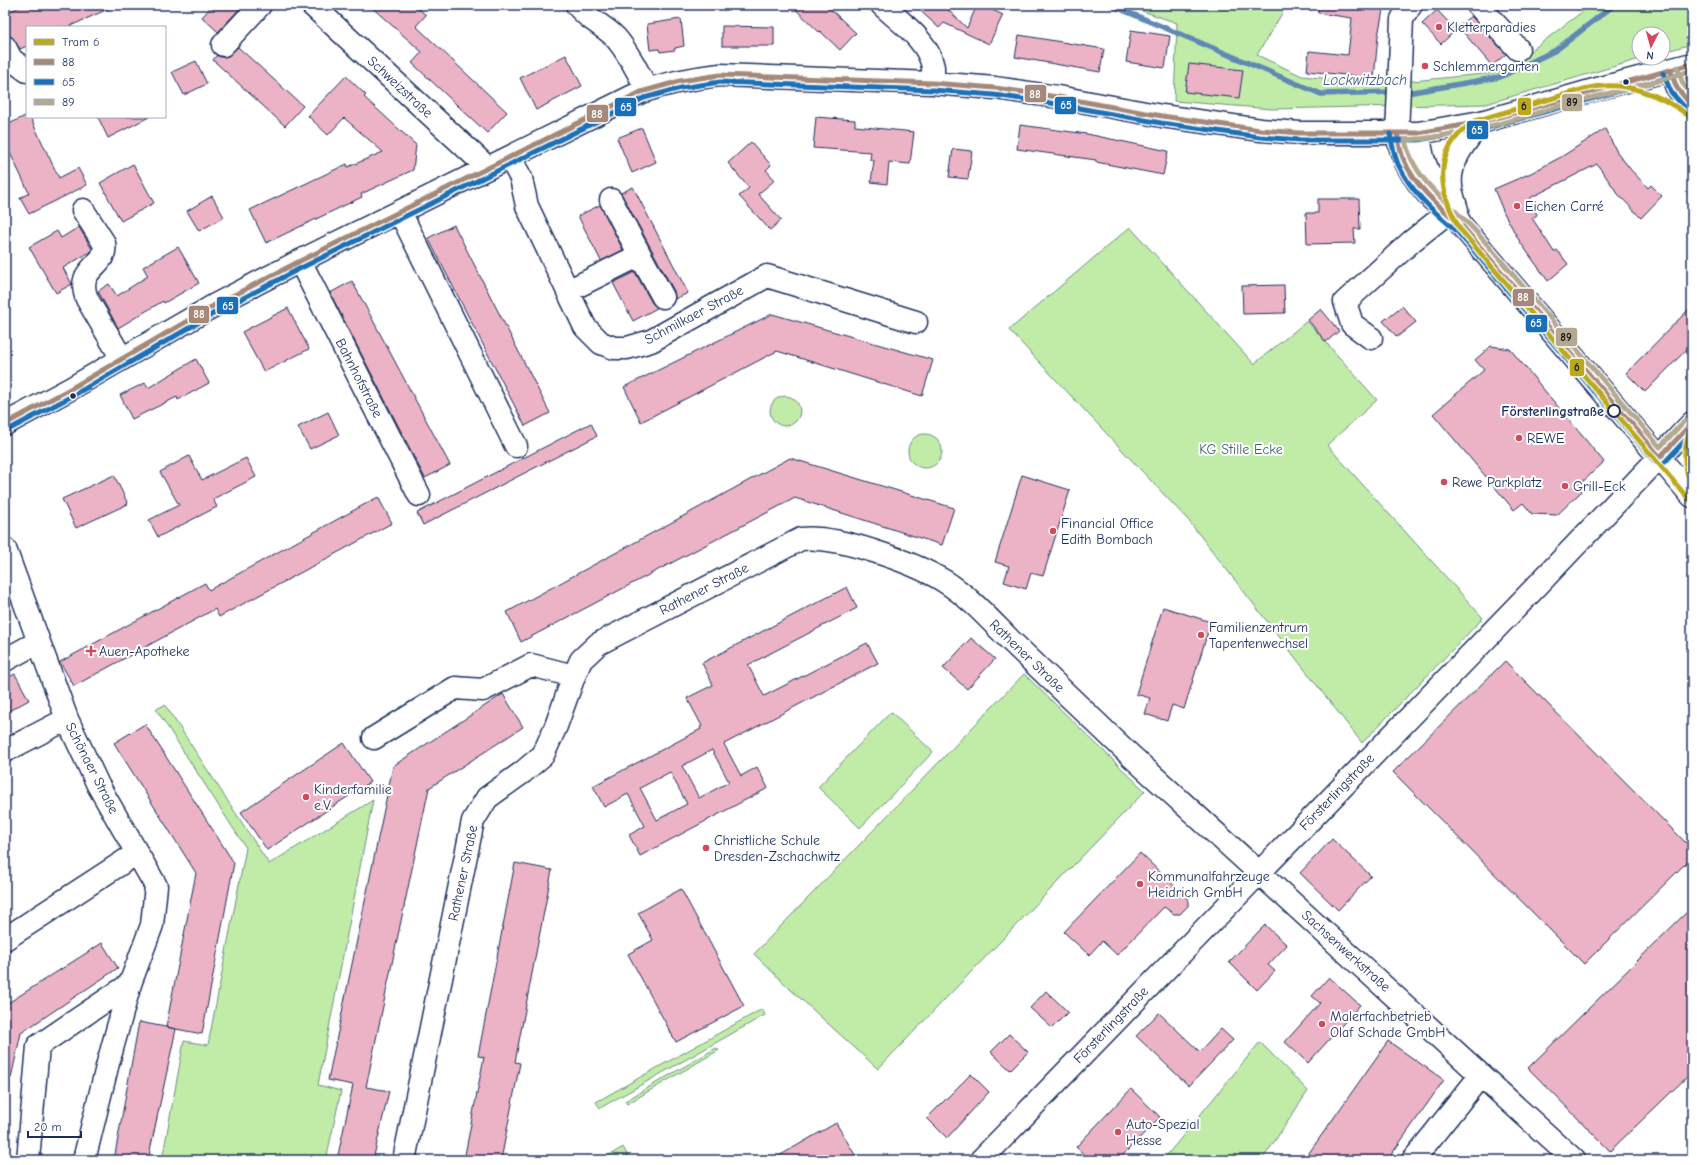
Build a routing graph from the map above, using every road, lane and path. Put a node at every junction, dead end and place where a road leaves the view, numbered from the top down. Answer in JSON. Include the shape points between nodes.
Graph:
{"nodes":[{"id":1,"x":260,"y":5,"type":"edge"},
{"id":2,"x":312,"y":5,"type":"edge"},
{"id":3,"x":577,"y":5,"type":"edge"},
{"id":4,"x":882,"y":5,"type":"edge"},
{"id":5,"x":1411,"y":5,"type":"edge"},
{"id":6,"x":1478,"y":5,"type":"edge"},
{"id":7,"x":223,"y":45,"type":"dead end"},
{"id":8,"x":5,"y":47,"type":"edge"},
{"id":9,"x":1518,"y":49,"type":"dead end"},
{"id":10,"x":1692,"y":64,"type":"edge"},
{"id":11,"x":26,"y":70,"type":"edge"},
{"id":12,"x":1670,"y":70,"type":"junction"},
{"id":13,"x":933,"y":83,"type":"junction"},
{"id":14,"x":647,"y":90,"type":"junction"},
{"id":15,"x":1692,"y":106,"type":"edge"},
{"id":16,"x":1481,"y":122,"type":"junction"},
{"id":17,"x":1396,"y":123,"type":"junction"},
{"id":18,"x":1418,"y":133,"type":"junction"},
{"id":19,"x":510,"y":158,"type":"junction"},
{"id":20,"x":488,"y":168,"type":"junction"},
{"id":21,"x":611,"y":200,"type":"dead end"},
{"id":22,"x":83,"y":210,"type":"dead end"},
{"id":23,"x":400,"y":212,"type":"junction"},
{"id":24,"x":1454,"y":220,"type":"junction"},
{"id":25,"x":640,"y":255,"type":"junction"},
{"id":26,"x":300,"y":261,"type":"junction"},
{"id":27,"x":568,"y":291,"type":"junction"},
{"id":28,"x":663,"y":297,"type":"dead end"},
{"id":29,"x":916,"y":322,"type":"dead end"},
{"id":30,"x":1371,"y":338,"type":"dead end"},
{"id":31,"x":122,"y":359,"type":"junction"},
{"id":32,"x":1692,"y":423,"type":"edge"},
{"id":33,"x":5,"y":424,"type":"edge"},
{"id":34,"x":516,"y":446,"type":"dead end"},
{"id":35,"x":1660,"y":458,"type":"junction"},
{"id":36,"x":419,"y":495,"type":"dead end"},
{"id":37,"x":1692,"y":496,"type":"edge"},
{"id":38,"x":5,"y":549,"type":"edge"},
{"id":39,"x":38,"y":642,"type":"junction"},
{"id":40,"x":5,"y":660,"type":"edge"},
{"id":41,"x":574,"y":676,"type":"junction"},
{"id":42,"x":67,"y":719,"type":"junction"},
{"id":43,"x":374,"y":738,"type":"dead end"},
{"id":44,"x":5,"y":751,"type":"edge"},
{"id":45,"x":137,"y":853,"type":"junction"},
{"id":46,"x":1258,"y":873,"type":"junction"},
{"id":47,"x":5,"y":939,"type":"edge"},
{"id":48,"x":130,"y":984,"type":"junction"},
{"id":49,"x":1481,"y":1075,"type":"junction"},
{"id":50,"x":28,"y":1160,"type":"edge"},
{"id":51,"x":84,"y":1160,"type":"edge"},
{"id":52,"x":404,"y":1160,"type":"edge"},
{"id":53,"x":981,"y":1160,"type":"edge"},
{"id":54,"x":1413,"y":1160,"type":"edge"},
{"id":55,"x":1574,"y":1160,"type":"edge"}],
"edges":[{"from":1,"to":7,"type":"street"},
{"from":2,"to":20,"type":"street","name":"Schweizstraße"},
{"from":3,"to":14,"type":"street","via":[[615,37]]},
{"from":4,"to":13,"type":"street","via":[[917,37],[927,51],[933,66]]},
{"from":5,"to":17,"type":"street","via":[[1402,19]]},
{"from":6,"to":9,"type":"street"},
{"from":8,"to":11,"type":"street","via":[[11,58]]},
{"from":10,"to":12,"type":"street"},
{"from":12,"to":15,"type":"street","via":[[1677,88]]},
{"from":12,"to":16,"type":"street"},
{"from":13,"to":14,"type":"street","via":[[720,76],[695,77]]},
{"from":13,"to":17,"type":"street","via":[[1058,97],[1162,116],[1261,130],[1300,133]]},
{"from":14,"to":19,"type":"street"},
{"from":16,"to":18,"type":"street"},
{"from":16,"to":24,"type":"street","via":[[1460,150],[1451,173]]},
{"from":17,"to":18,"type":"street"},
{"from":17,"to":24,"type":"street","via":[[1406,165],[1427,194]]},
{"from":18,"to":24,"type":"street","via":[[1429,174]]},
{"from":19,"to":20,"type":"street"},
{"from":19,"to":27,"type":"street","name":"Schmilkaer Straße","via":[[521,178],[527,206]]},
{"from":20,"to":23,"type":"street"},
{"from":21,"to":25,"type":"street"},
{"from":22,"to":31,"type":"street","via":[[105,248],[101,259],[87,273],[83,281],[83,290]]},
{"from":23,"to":26,"type":"street"},
{"from":23,"to":34,"type":"street"},
{"from":24,"to":30,"type":"street","via":[[1412,241],[1345,302],[1352,324]]},
{"from":24,"to":35,"type":"street"},
{"from":25,"to":27,"type":"street"},
{"from":25,"to":28,"type":"street"},
{"from":26,"to":31,"type":"street","via":[[215,305]]},
{"from":26,"to":36,"type":"street","name":"Bahnhofstraße"},
{"from":27,"to":29,"type":"street","name":"Schmilkaer Straße","via":[[585,327],[601,343],[614,348],[627,348],[651,341],[767,276]]},
{"from":31,"to":33,"type":"street"},
{"from":32,"to":35,"type":"street","name":"Försterlingstraße"},
{"from":35,"to":37,"type":"street"},
{"from":35,"to":46,"type":"street","name":"Försterlingstraße"},
{"from":38,"to":39,"type":"street","name":"Schönaer Straße"},
{"from":39,"to":40,"type":"street"},
{"from":39,"to":42,"type":"street","name":"Schönaer Straße"},
{"from":41,"to":43,"type":"street","via":[[531,665],[483,690],[455,688]]},
{"from":41,"to":46,"type":"street","name":"Rathener Straße","via":[[581,660],[598,644],[800,540],[824,539],[866,549],[921,568],[946,582],[973,604],[1114,740]]},
{"from":41,"to":52,"type":"street","name":"Rathener Straße","via":[[543,755],[487,798],[473,821]]},
{"from":42,"to":44,"type":"street"},
{"from":42,"to":45,"type":"street","name":"Schönaer Straße","via":[[98,786]]},
{"from":45,"to":47,"type":"street"},
{"from":45,"to":48,"type":"street","name":"Schönaer Straße","via":[[156,886],[152,925]]},
{"from":46,"to":49,"type":"street","name":"Sachsenwerkstraße"},
{"from":46,"to":53,"type":"street","name":"Försterlingstraße"},
{"from":48,"to":50,"type":"street","via":[[38,1046]]},
{"from":48,"to":51,"type":"street","name":"Schönaer Straße"},
{"from":49,"to":54,"type":"street"},
{"from":49,"to":55,"type":"street","name":"Sachsenwerkstraße"}]}
